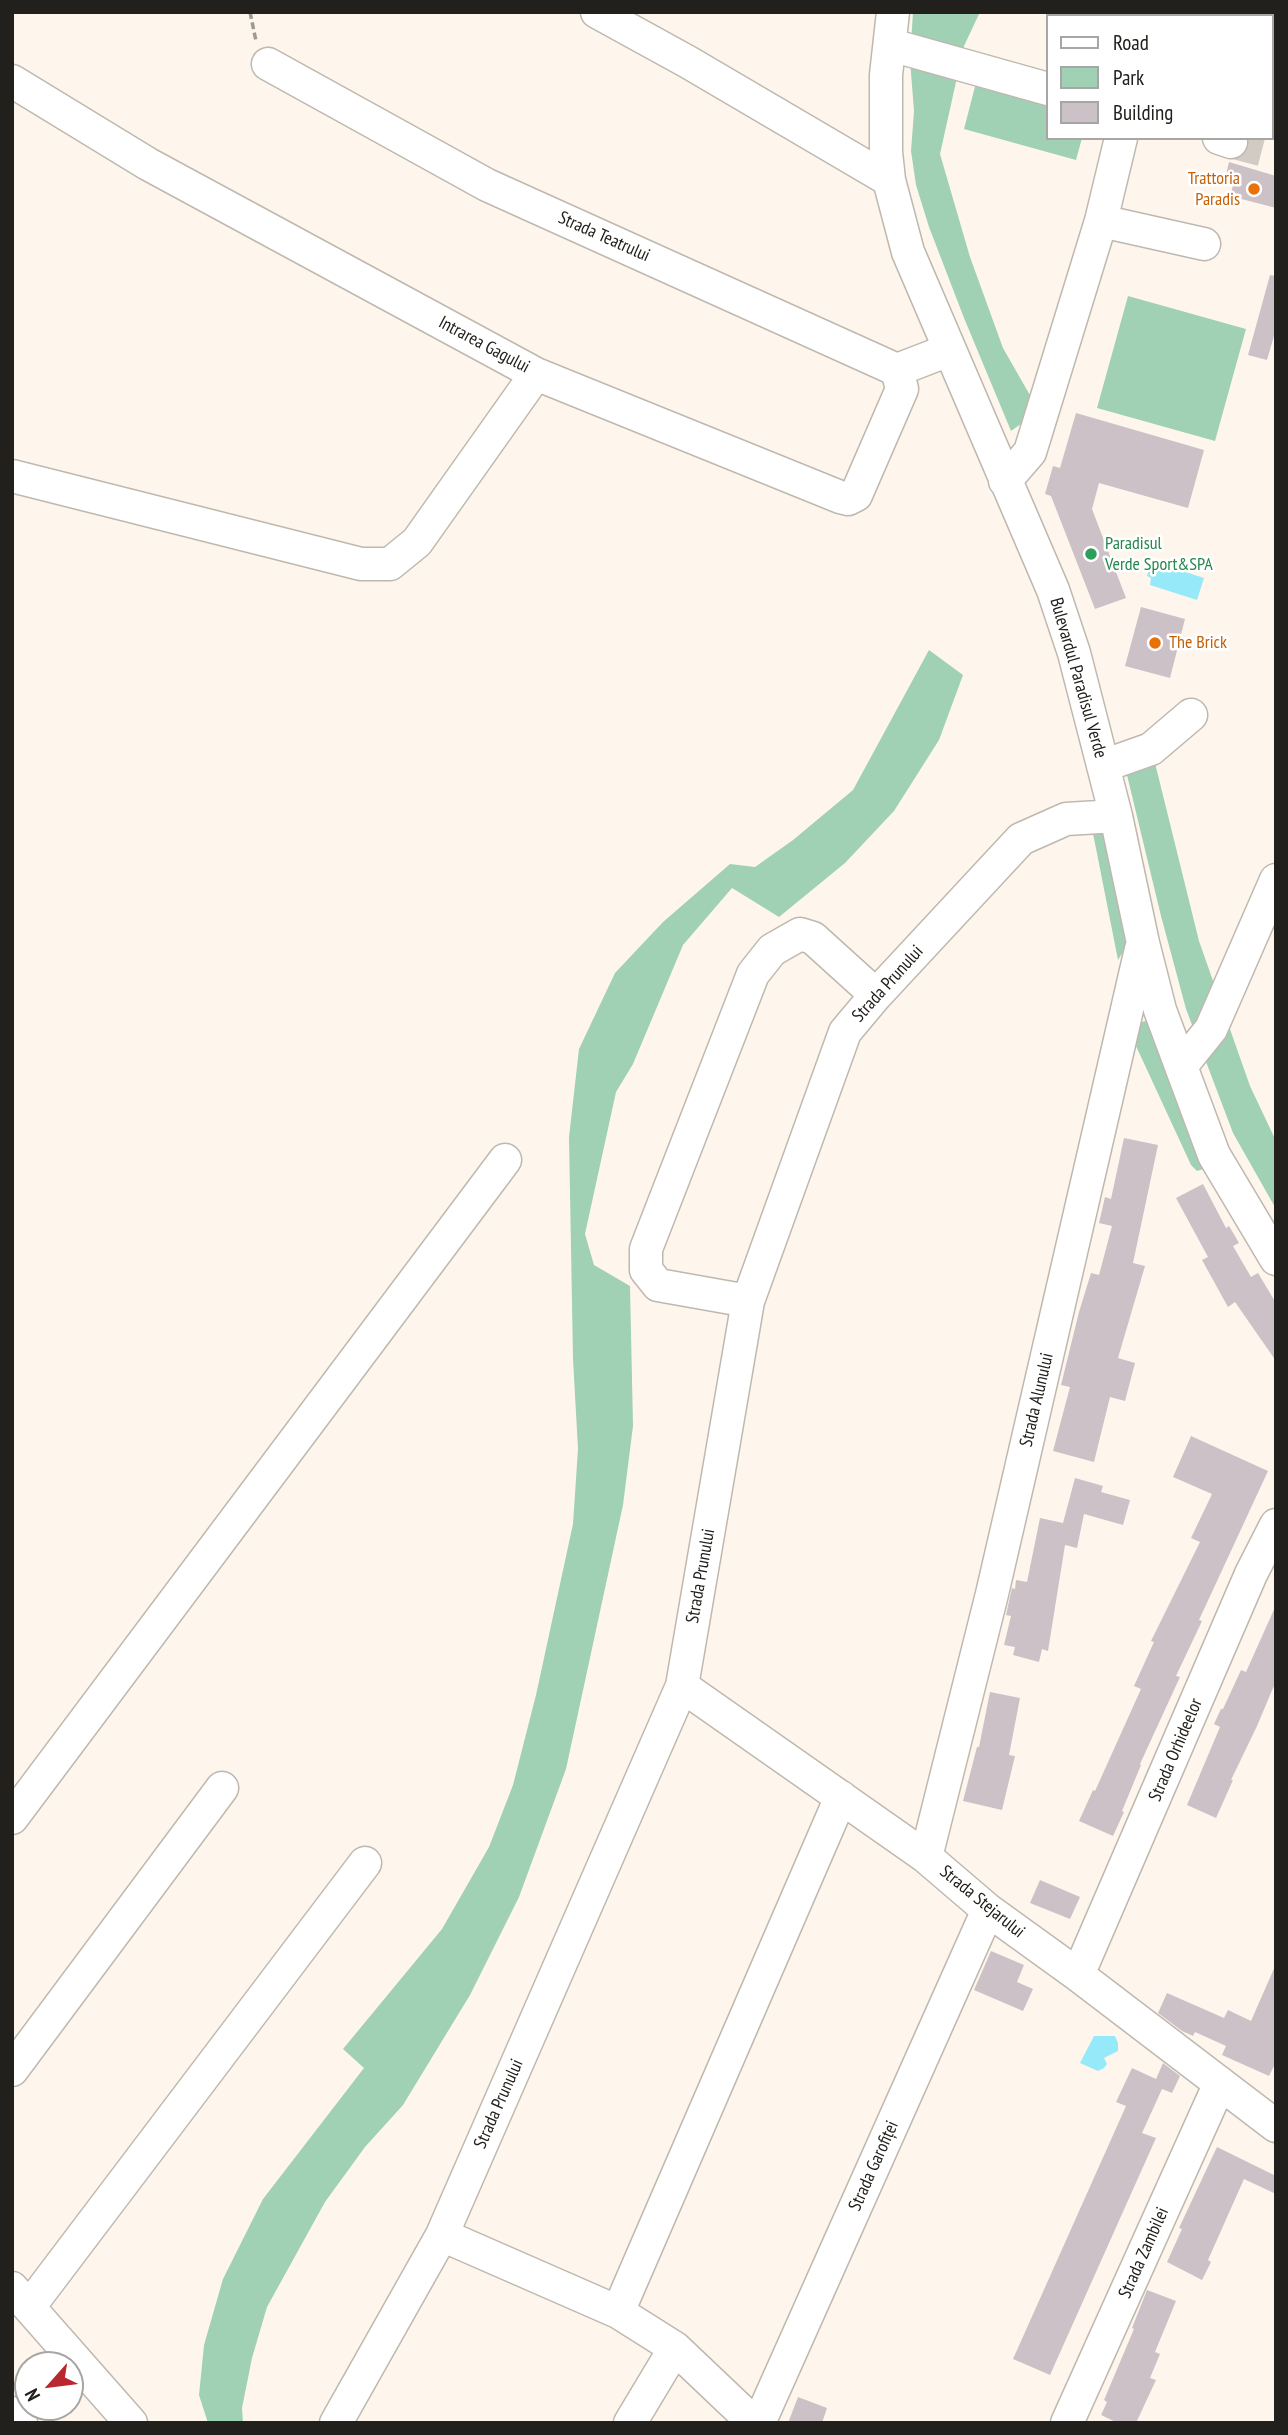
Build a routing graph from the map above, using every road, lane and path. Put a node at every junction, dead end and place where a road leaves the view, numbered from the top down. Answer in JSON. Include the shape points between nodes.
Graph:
{"nodes":[{"id":1,"x":597,"y":12,"type":"edge"},
{"id":2,"x":893,"y":12,"type":"edge"},
{"id":3,"x":891,"y":45,"type":"junction"},
{"id":4,"x":268,"y":64,"type":"dead end"},
{"id":5,"x":12,"y":81,"type":"edge"},
{"id":6,"x":1046,"y":88,"type":"edge"},
{"id":7,"x":1121,"y":140,"type":"edge"},
{"id":8,"x":889,"y":180,"type":"junction"},
{"id":9,"x":1101,"y":221,"type":"junction"},
{"id":10,"x":1204,"y":244,"type":"dead end"},
{"id":11,"x":949,"y":350,"type":"junction"},
{"id":12,"x":897,"y":370,"type":"junction"},
{"id":13,"x":536,"y":374,"type":"junction"},
{"id":14,"x":12,"y":476,"type":"edge"},
{"id":15,"x":1005,"y":481,"type":"junction"},
{"id":16,"x":1191,"y":715,"type":"dead end"},
{"id":17,"x":1103,"y":766,"type":"junction"},
{"id":18,"x":1116,"y":816,"type":"junction"},
{"id":19,"x":1276,"y":880,"type":"edge"},
{"id":20,"x":1143,"y":943,"type":"junction"},
{"id":21,"x":876,"y":995,"type":"junction"},
{"id":22,"x":1182,"y":1066,"type":"junction"},
{"id":23,"x":505,"y":1160,"type":"dead end"},
{"id":24,"x":1276,"y":1259,"type":"edge"},
{"id":25,"x":748,"y":1301,"type":"junction"},
{"id":26,"x":1276,"y":1525,"type":"edge"},
{"id":27,"x":681,"y":1686,"type":"junction"},
{"id":28,"x":222,"y":1788,"type":"dead end"},
{"id":29,"x":841,"y":1797,"type":"junction"},
{"id":30,"x":12,"y":1818,"type":"edge"},
{"id":31,"x":926,"y":1857,"type":"junction"},
{"id":32,"x":365,"y":1863,"type":"dead end"},
{"id":33,"x":988,"y":1910,"type":"junction"},
{"id":34,"x":1078,"y":1975,"type":"junction"},
{"id":35,"x":12,"y":2070,"type":"edge"},
{"id":36,"x":1220,"y":2083,"type":"junction"},
{"id":37,"x":1276,"y":2126,"type":"edge"},
{"id":38,"x":442,"y":2235,"type":"junction"},
{"id":39,"x":21,"y":2298,"type":"edge"},
{"id":40,"x":618,"y":2312,"type":"junction"},
{"id":41,"x":675,"y":2348,"type":"junction"},
{"id":42,"x":12,"y":2413,"type":"edge"},
{"id":43,"x":21,"y":2423,"type":"edge"},
{"id":44,"x":131,"y":2423,"type":"edge"},
{"id":45,"x":336,"y":2423,"type":"edge"},
{"id":46,"x":630,"y":2423,"type":"edge"},
{"id":47,"x":754,"y":2423,"type":"edge"},
{"id":48,"x":759,"y":2423,"type":"edge"},
{"id":49,"x":1067,"y":2423,"type":"edge"}],
"edges":[{"from":1,"to":8,"type":"street"},
{"from":2,"to":3,"type":"street","name":"Bulevardul Paradisul Verde"},
{"from":3,"to":6,"type":"street"},
{"from":3,"to":8,"type":"street","name":"Bulevardul Paradisul Verde","via":[[886,86]]},
{"from":4,"to":12,"type":"street","name":"Strada Teatrului","via":[[487,185]]},
{"from":5,"to":13,"type":"street","name":"Intrarea Gagului","via":[[148,164]]},
{"from":7,"to":9,"type":"street"},
{"from":8,"to":11,"type":"street","name":"Bulevardul Paradisul Verde","via":[[908,252]]},
{"from":9,"to":10,"type":"street"},
{"from":9,"to":15,"type":"street","via":[[1030,452]]},
{"from":11,"to":12,"type":"street"},
{"from":11,"to":15,"type":"street","name":"Bulevardul Paradisul Verde"},
{"from":12,"to":13,"type":"street","name":"Intrarea Gagului","via":[[902,389],[856,495],[848,499]]},
{"from":13,"to":14,"type":"street","via":[[417,542],[390,564],[361,564]]},
{"from":15,"to":17,"type":"street","name":"Bulevardul Paradisul Verde","via":[[1053,590]]},
{"from":16,"to":17,"type":"street","via":[[1151,749]]},
{"from":17,"to":18,"type":"street","name":"Bulevardul Paradisul Verde"},
{"from":18,"to":20,"type":"street","name":"Bulevardul Paradisul Verde"},
{"from":18,"to":21,"type":"street","name":"Strada Prunului","via":[[1066,819],[1021,839]]},
{"from":19,"to":22,"type":"street","via":[[1211,1029]]},
{"from":20,"to":22,"type":"street","name":"Bulevardul Paradisul Verde","via":[[1160,1010]]},
{"from":20,"to":31,"type":"street","name":"Strada Alunului"},
{"from":21,"to":25,"type":"street","name":"Strada Prunului","via":[[845,1032]]},
{"from":21,"to":25,"type":"street","via":[[813,938],[800,934],[772,950],[753,974],[646,1249],[646,1270],[657,1285]]},
{"from":22,"to":24,"type":"street","name":"Bulevardul Paradisul Verde","via":[[1214,1155]]},
{"from":23,"to":30,"type":"street"},
{"from":25,"to":27,"type":"street","name":"Strada Prunului"},
{"from":26,"to":34,"type":"street","name":"Strada Orhideelor"},
{"from":27,"to":29,"type":"street","name":"Strada Stejarului"},
{"from":27,"to":38,"type":"street","name":"Strada Prunului"},
{"from":28,"to":35,"type":"street"},
{"from":29,"to":31,"type":"street","name":"Strada Stejarului"},
{"from":29,"to":40,"type":"street"},
{"from":31,"to":33,"type":"street","name":"Strada Stejarului"},
{"from":32,"to":39,"type":"street"},
{"from":33,"to":34,"type":"street","name":"Strada Stejarului"},
{"from":33,"to":48,"type":"street","name":"Strada Garofiței"},
{"from":34,"to":36,"type":"street","name":"Strada Stejarului"},
{"from":36,"to":37,"type":"street","name":"Strada Stejarului"},
{"from":36,"to":49,"type":"street","name":"Strada Zambilei"},
{"from":38,"to":40,"type":"street"},
{"from":38,"to":45,"type":"street","name":"Strada Prunului"},
{"from":39,"to":44,"type":"street"},
{"from":40,"to":41,"type":"street"},
{"from":41,"to":46,"type":"street"},
{"from":41,"to":47,"type":"street"},
{"from":42,"to":43,"type":"street"}]}
